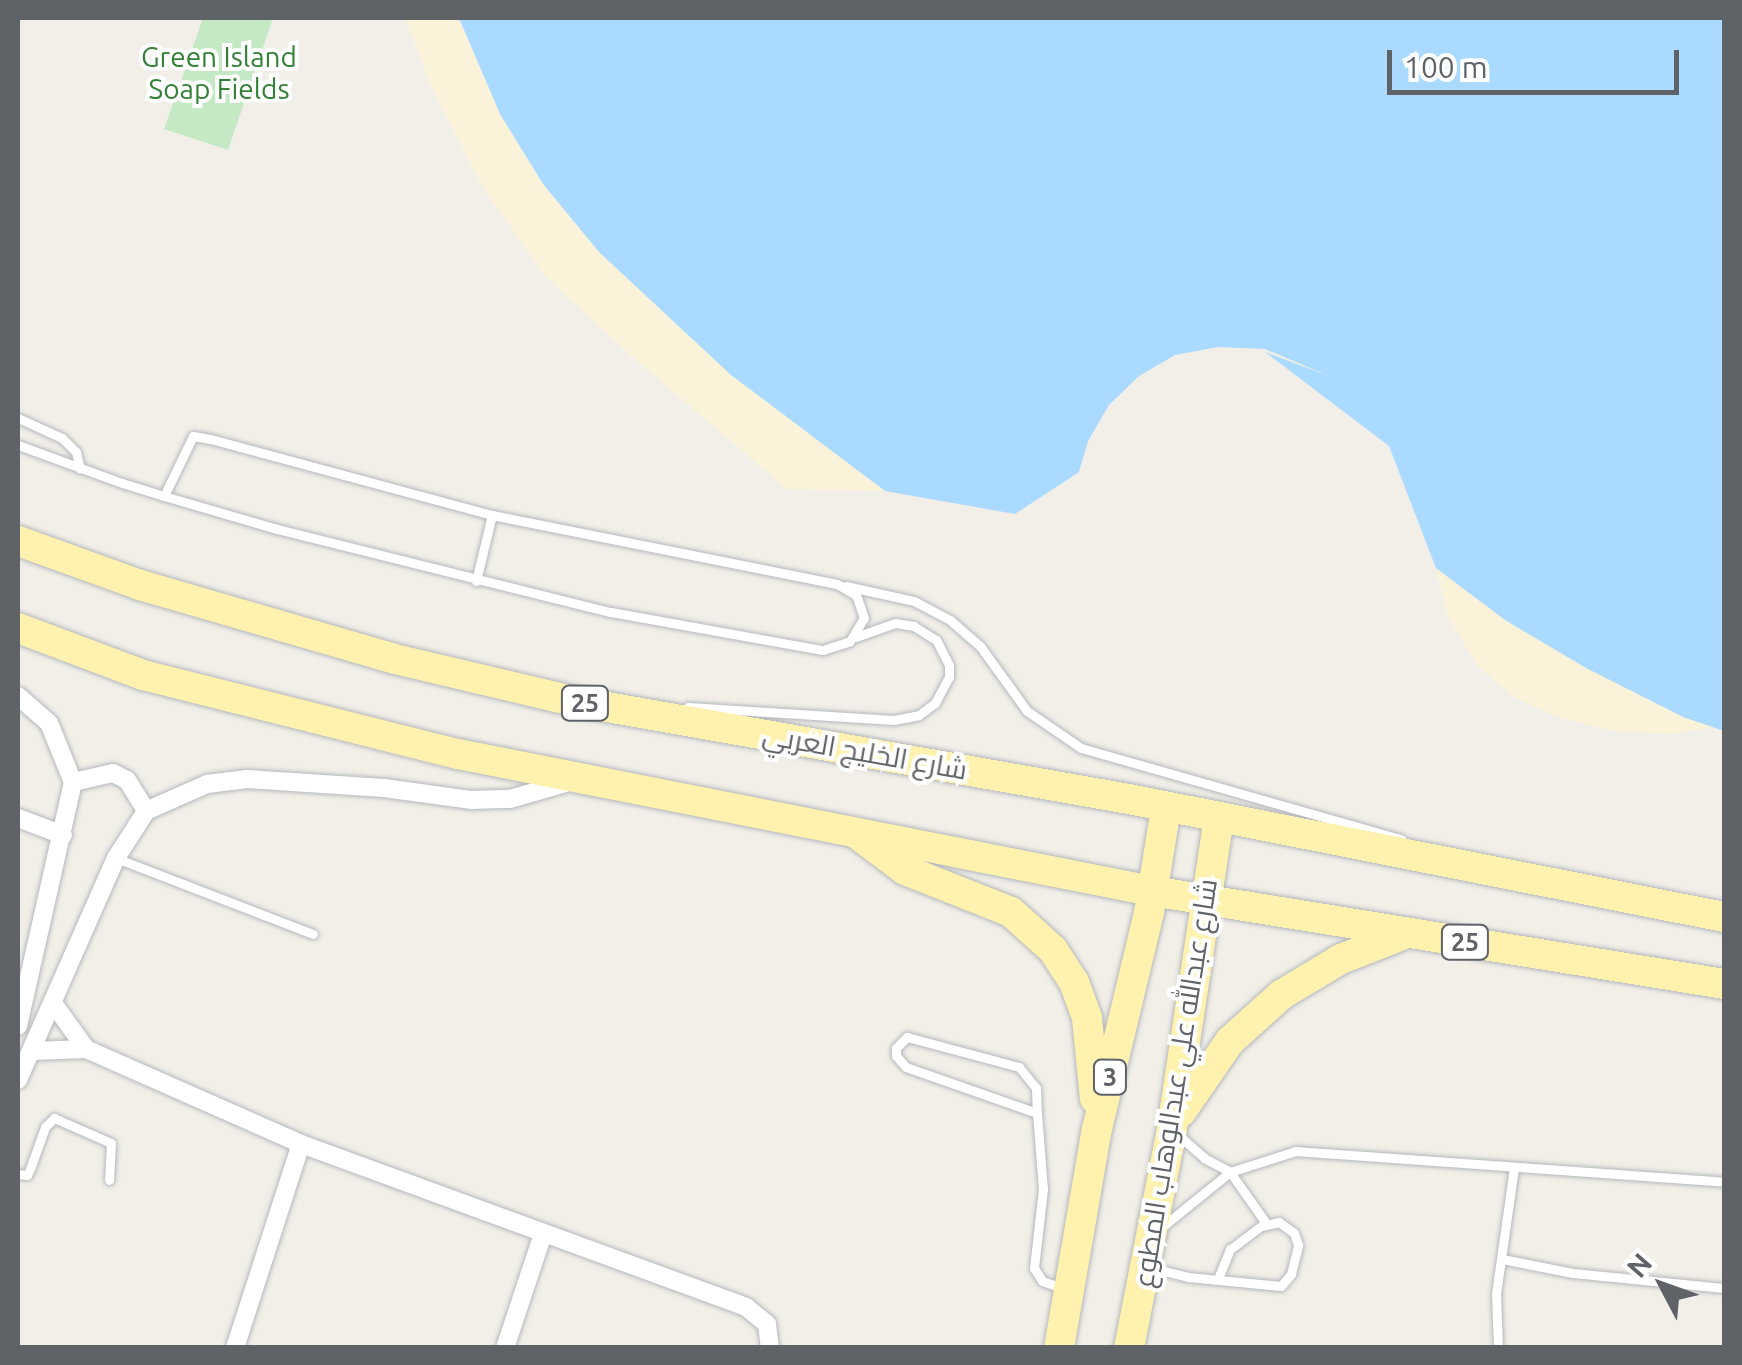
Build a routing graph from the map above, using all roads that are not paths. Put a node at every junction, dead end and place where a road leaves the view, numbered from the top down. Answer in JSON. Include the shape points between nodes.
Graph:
{"nodes":[{"id":1,"x":18,"y":418,"type":"edge"},
{"id":2,"x":18,"y":445,"type":"edge"},
{"id":3,"x":80,"y":468,"type":"junction"},
{"id":4,"x":164,"y":496,"type":"junction"},
{"id":5,"x":492,"y":516,"type":"junction"},
{"id":6,"x":18,"y":542,"type":"edge"},
{"id":7,"x":476,"y":582,"type":"junction"},
{"id":8,"x":837,"y":584,"type":"junction"},
{"id":9,"x":18,"y":628,"type":"edge"},
{"id":10,"x":850,"y":641,"type":"junction"},
{"id":11,"x":18,"y":696,"type":"edge"},
{"id":12,"x":573,"y":700,"type":"junction"},
{"id":13,"x":580,"y":778,"type":"junction"},
{"id":14,"x":73,"y":782,"type":"junction"},
{"id":15,"x":1166,"y":808,"type":"junction"},
{"id":16,"x":146,"y":811,"type":"junction"},
{"id":17,"x":18,"y":818,"type":"edge"},
{"id":18,"x":1219,"y":818,"type":"junction"},
{"id":19,"x":855,"y":832,"type":"junction"},
{"id":20,"x":63,"y":835,"type":"junction"},
{"id":21,"x":116,"y":858,"type":"junction"},
{"id":22,"x":1548,"y":883,"type":"junction"},
{"id":23,"x":1152,"y":890,"type":"junction"},
{"id":24,"x":1206,"y":897,"type":"junction"},
{"id":25,"x":1724,"y":917,"type":"edge"},
{"id":26,"x":313,"y":934,"type":"dead end"},
{"id":27,"x":1405,"y":934,"type":"junction"},
{"id":28,"x":1724,"y":984,"type":"edge"},
{"id":29,"x":22,"y":995,"type":"edge"},
{"id":30,"x":53,"y":1003,"type":"junction"},
{"id":31,"x":18,"y":1026,"type":"edge"},
{"id":32,"x":86,"y":1049,"type":"junction"},
{"id":33,"x":32,"y":1051,"type":"junction"},
{"id":34,"x":18,"y":1080,"type":"edge"},
{"id":35,"x":1038,"y":1113,"type":"junction"},
{"id":36,"x":1172,"y":1128,"type":"junction"},
{"id":37,"x":1098,"y":1129,"type":"junction"},
{"id":38,"x":300,"y":1144,"type":"junction"},
{"id":39,"x":1514,"y":1168,"type":"junction"},
{"id":40,"x":1230,"y":1172,"type":"junction"},
{"id":41,"x":18,"y":1174,"type":"edge"},
{"id":42,"x":109,"y":1180,"type":"dead end"},
{"id":43,"x":1724,"y":1182,"type":"edge"},
{"id":44,"x":1266,"y":1224,"type":"junction"},
{"id":45,"x":543,"y":1234,"type":"junction"},
{"id":46,"x":1148,"y":1253,"type":"junction"},
{"id":47,"x":1502,"y":1259,"type":"junction"},
{"id":48,"x":1218,"y":1279,"type":"junction"},
{"id":49,"x":1724,"y":1288,"type":"edge"},
{"id":50,"x":1069,"y":1290,"type":"junction"},
{"id":51,"x":236,"y":1348,"type":"edge"},
{"id":52,"x":505,"y":1348,"type":"edge"},
{"id":53,"x":770,"y":1348,"type":"edge"},
{"id":54,"x":1059,"y":1348,"type":"edge"},
{"id":55,"x":1128,"y":1348,"type":"edge"},
{"id":56,"x":1498,"y":1348,"type":"edge"}],
"edges":[{"from":1,"to":3,"type":"lane","via":[[62,438]]},
{"from":2,"to":3,"type":"lane"},
{"from":3,"to":4,"type":"lane"},
{"from":4,"to":5,"type":"lane","via":[[193,436]]},
{"from":4,"to":7,"type":"lane"},
{"from":5,"to":7,"type":"lane"},
{"from":5,"to":8,"type":"lane"},
{"from":6,"to":12,"type":"main road","name":"شارع الخليج العربي","number":"25","via":[[395,659]]},
{"from":7,"to":10,"type":"lane","via":[[813,649]]},
{"from":8,"to":10,"type":"lane","via":[[856,595],[864,611]]},
{"from":8,"to":22,"type":"lane","via":[[900,596],[950,620],[980,646],[1027,711],[1081,748]]},
{"from":9,"to":13,"type":"main road","number":"25","via":[[143,675]]},
{"from":10,"to":12,"type":"lane","via":[[884,625],[922,630],[947,655],[945,687],[927,710],[894,720]]},
{"from":11,"to":14,"type":"street","via":[[50,723]]},
{"from":12,"to":15,"type":"main road","name":"شارع الخليج العربي","number":"25"},
{"from":13,"to":16,"type":"street","via":[[510,799],[472,800],[247,779],[207,784]]},
{"from":13,"to":19,"type":"main road","number":"25"},
{"from":14,"to":16,"type":"street","via":[[113,774],[127,780]]},
{"from":14,"to":20,"type":"street"},
{"from":15,"to":18,"type":"main road","name":"شارع الخليج العربي","number":"25"},
{"from":15,"to":23,"type":"main road","name":"شارع عبدالله علي عبدالوهاب المطوع","number":"3"},
{"from":16,"to":21,"type":"street"},
{"from":17,"to":20,"type":"street"},
{"from":18,"to":22,"type":"main road","name":"شارع الخليج العربي","number":"25"},
{"from":18,"to":24,"type":"main road","name":"شارع عبدالله علي عبدالوهاب المطوع"},
{"from":19,"to":23,"type":"main road","number":"25"},
{"from":19,"to":37,"type":"main road","via":[[906,870],[1011,912],[1054,950],[1087,1018]]},
{"from":20,"to":29,"type":"street"},
{"from":21,"to":26,"type":"lane"},
{"from":21,"to":30,"type":"street"},
{"from":22,"to":25,"type":"main road","name":"شارع الخليج العربي","number":"25"},
{"from":23,"to":24,"type":"main road","number":"25"},
{"from":23,"to":37,"type":"main road","name":"شارع عبدالله علي عبدالوهاب المطوع","number":"3"},
{"from":24,"to":27,"type":"main road","number":"25"},
{"from":24,"to":36,"type":"main road","name":"شارع عبدالله علي عبدالوهاب المطوع"},
{"from":27,"to":28,"type":"main road","number":"25"},
{"from":27,"to":36,"type":"main road","via":[[1341,959],[1281,995],[1230,1041]]},
{"from":29,"to":31,"type":"street"},
{"from":30,"to":32,"type":"street"},
{"from":30,"to":33,"type":"street"},
{"from":32,"to":33,"type":"street"},
{"from":32,"to":38,"type":"street"},
{"from":33,"to":34,"type":"street"},
{"from":35,"to":35,"type":"lane","via":[[1036,1088],[1019,1067],[914,1036],[896,1048],[906,1067]]},
{"from":35,"to":50,"type":"lane","via":[[1043,1189],[1034,1268],[1042,1281]]},
{"from":36,"to":40,"type":"lane"},
{"from":36,"to":46,"type":"main road","name":"شارع عبدالله علي عبدالوهاب المطوع"},
{"from":37,"to":50,"type":"main road","name":"شارع عبدالله علي عبدالوهاب المطوع","number":"3"},
{"from":38,"to":45,"type":"street"},
{"from":38,"to":51,"type":"street"},
{"from":39,"to":40,"type":"lane","via":[[1320,1150],[1273,1154]]},
{"from":39,"to":43,"type":"lane"},
{"from":39,"to":47,"type":"lane"},
{"from":40,"to":44,"type":"lane"},
{"from":40,"to":46,"type":"lane","via":[[1187,1202]]},
{"from":41,"to":42,"type":"lane","via":[[30,1170],[44,1127],[54,1118],[108,1139]]},
{"from":44,"to":48,"type":"lane","via":[[1230,1249]]},
{"from":44,"to":48,"type":"lane","via":[[1284,1224],[1297,1238],[1289,1279],[1275,1288]]},
{"from":45,"to":52,"type":"street"},
{"from":45,"to":53,"type":"street","via":[[754,1311],[767,1324]]},
{"from":46,"to":48,"type":"lane"},
{"from":46,"to":55,"type":"main road","name":"شارع عبدالله علي عبدالوهاب المطوع"},
{"from":47,"to":49,"type":"lane"},
{"from":47,"to":56,"type":"lane"},
{"from":50,"to":54,"type":"main road","name":"شارع عبدالله علي عبدالوهاب المطوع","number":"3"}]}
